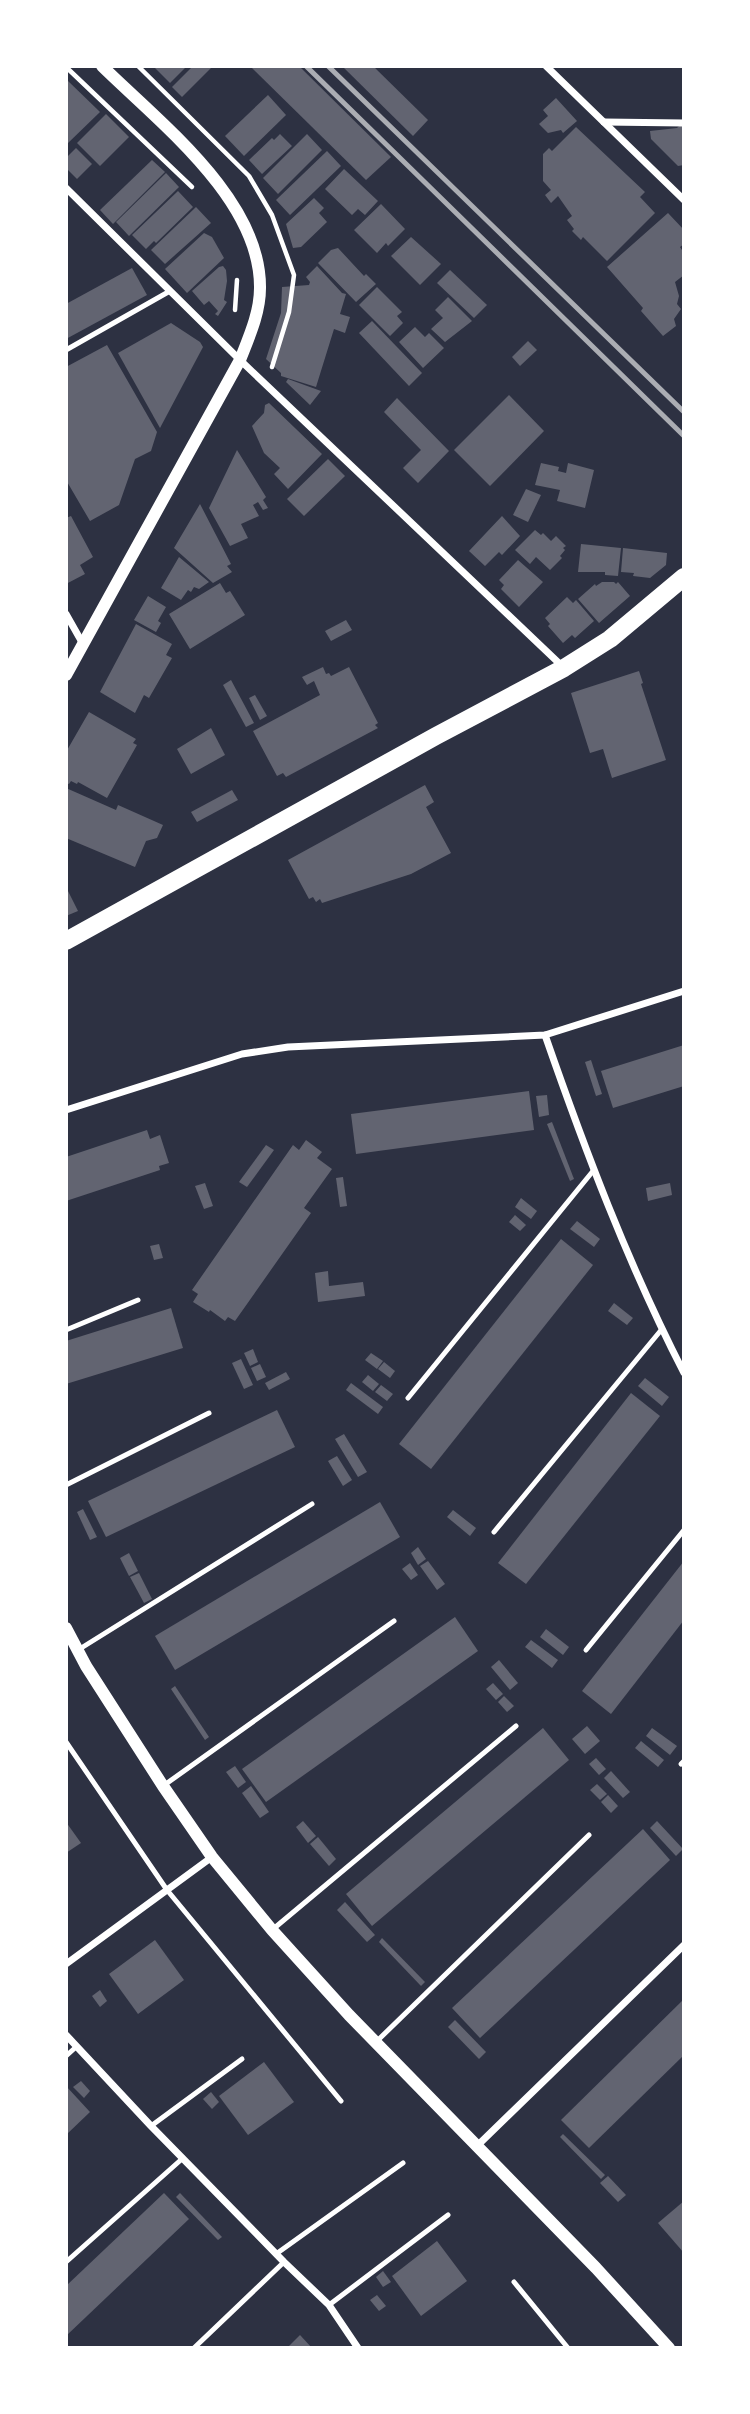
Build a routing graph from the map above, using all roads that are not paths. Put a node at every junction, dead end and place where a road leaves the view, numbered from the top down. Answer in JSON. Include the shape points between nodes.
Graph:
{"nodes":[{"id":1,"x":102,"y":66,"type":"edge"},
{"id":2,"x":546,"y":66,"type":"edge"},
{"id":3,"x":603,"y":122,"type":"junction"},
{"id":4,"x":684,"y":123,"type":"edge"},
{"id":5,"x":66,"y":188,"type":"edge"},
{"id":6,"x":684,"y":200,"type":"edge"},
{"id":7,"x":170,"y":290,"type":"junction"},
{"id":8,"x":66,"y":350,"type":"edge"},
{"id":9,"x":240,"y":360,"type":"junction"},
{"id":10,"x":684,"y":577,"type":"edge"},
{"id":11,"x":66,"y":614,"type":"edge"},
{"id":12,"x":83,"y":644,"type":"junction"},
{"id":13,"x":564,"y":668,"type":"junction"},
{"id":14,"x":66,"y":675,"type":"edge"},
{"id":15,"x":66,"y":941,"type":"edge"},
{"id":16,"x":684,"y":991,"type":"edge"},
{"id":17,"x":545,"y":1035,"type":"junction"},
{"id":18,"x":66,"y":1110,"type":"edge"},
{"id":19,"x":593,"y":1171,"type":"junction"},
{"id":20,"x":138,"y":1300,"type":"dead end"},
{"id":21,"x":662,"y":1329,"type":"junction"},
{"id":22,"x":66,"y":1330,"type":"edge"},
{"id":23,"x":684,"y":1373,"type":"edge"},
{"id":24,"x":408,"y":1398,"type":"dead end"},
{"id":25,"x":209,"y":1413,"type":"dead end"},
{"id":26,"x":66,"y":1485,"type":"edge"},
{"id":27,"x":312,"y":1504,"type":"dead end"},
{"id":28,"x":684,"y":1530,"type":"edge"},
{"id":29,"x":494,"y":1532,"type":"dead end"},
{"id":30,"x":394,"y":1621,"type":"dead end"},
{"id":31,"x":66,"y":1628,"type":"edge"},
{"id":32,"x":78,"y":1650,"type":"junction"},
{"id":33,"x":586,"y":1650,"type":"dead end"},
{"id":34,"x":516,"y":1726,"type":"dead end"},
{"id":35,"x":66,"y":1742,"type":"edge"},
{"id":36,"x":163,"y":1786,"type":"junction"},
{"id":37,"x":589,"y":1835,"type":"dead end"},
{"id":38,"x":212,"y":1857,"type":"junction"},
{"id":39,"x":167,"y":1890,"type":"junction"},
{"id":40,"x":272,"y":1930,"type":"junction"},
{"id":41,"x":684,"y":1945,"type":"edge"},
{"id":42,"x":66,"y":1964,"type":"edge"},
{"id":43,"x":66,"y":2035,"type":"edge"},
{"id":44,"x":376,"y":2042,"type":"junction"},
{"id":45,"x":76,"y":2047,"type":"junction"},
{"id":46,"x":66,"y":2056,"type":"edge"},
{"id":47,"x":242,"y":2059,"type":"dead end"},
{"id":48,"x":341,"y":2101,"type":"dead end"},
{"id":49,"x":150,"y":2126,"type":"junction"},
{"id":50,"x":477,"y":2146,"type":"junction"},
{"id":51,"x":183,"y":2158,"type":"junction"},
{"id":52,"x":403,"y":2164,"type":"dead end"},
{"id":53,"x":448,"y":2215,"type":"dead end"},
{"id":54,"x":276,"y":2254,"type":"junction"},
{"id":55,"x":66,"y":2262,"type":"edge"},
{"id":56,"x":284,"y":2262,"type":"junction"},
{"id":57,"x":514,"y":2282,"type":"dead end"},
{"id":58,"x":330,"y":2305,"type":"junction"},
{"id":59,"x":194,"y":2347,"type":"edge"},
{"id":60,"x":358,"y":2347,"type":"edge"},
{"id":61,"x":568,"y":2347,"type":"edge"},
{"id":62,"x":669,"y":2347,"type":"edge"}],
"edges":[{"from":1,"to":9,"type":"street","via":[[207,169],[247,227],[260,285],[259,304]]},
{"from":2,"to":3,"type":"street"},
{"from":3,"to":4,"type":"street"},
{"from":3,"to":6,"type":"street"},
{"from":5,"to":7,"type":"street"},
{"from":7,"to":8,"type":"lane"},
{"from":7,"to":9,"type":"street"},
{"from":9,"to":12,"type":"street"},
{"from":9,"to":13,"type":"street"},
{"from":10,"to":13,"type":"main road","via":[[610,639]]},
{"from":11,"to":12,"type":"street"},
{"from":12,"to":14,"type":"street"},
{"from":13,"to":15,"type":"main road"},
{"from":16,"to":17,"type":"street"},
{"from":17,"to":18,"type":"street","via":[[288,1047],[242,1054]]},
{"from":17,"to":19,"type":"street"},
{"from":19,"to":21,"type":"street"},
{"from":19,"to":24,"type":"lane"},
{"from":20,"to":22,"type":"lane"},
{"from":21,"to":23,"type":"street"},
{"from":21,"to":29,"type":"lane"},
{"from":25,"to":26,"type":"lane"},
{"from":27,"to":32,"type":"lane"},
{"from":28,"to":33,"type":"lane"},
{"from":30,"to":36,"type":"lane"},
{"from":31,"to":32,"type":"street"},
{"from":32,"to":36,"type":"street"},
{"from":34,"to":40,"type":"lane"},
{"from":35,"to":39,"type":"lane"},
{"from":36,"to":38,"type":"street"},
{"from":37,"to":44,"type":"lane"},
{"from":38,"to":39,"type":"street"},
{"from":38,"to":40,"type":"street"},
{"from":39,"to":42,"type":"street"},
{"from":39,"to":48,"type":"lane"},
{"from":40,"to":44,"type":"street"},
{"from":41,"to":50,"type":"street"},
{"from":43,"to":45,"type":"street"},
{"from":44,"to":50,"type":"street"},
{"from":45,"to":46,"type":"lane"},
{"from":45,"to":49,"type":"street"},
{"from":47,"to":49,"type":"lane"},
{"from":49,"to":51,"type":"street"},
{"from":50,"to":62,"type":"street"},
{"from":51,"to":54,"type":"street"},
{"from":51,"to":55,"type":"lane"},
{"from":52,"to":54,"type":"lane"},
{"from":53,"to":58,"type":"lane"},
{"from":54,"to":56,"type":"street"},
{"from":56,"to":58,"type":"street"},
{"from":56,"to":59,"type":"lane"},
{"from":57,"to":61,"type":"lane"},
{"from":58,"to":60,"type":"street"}]}
